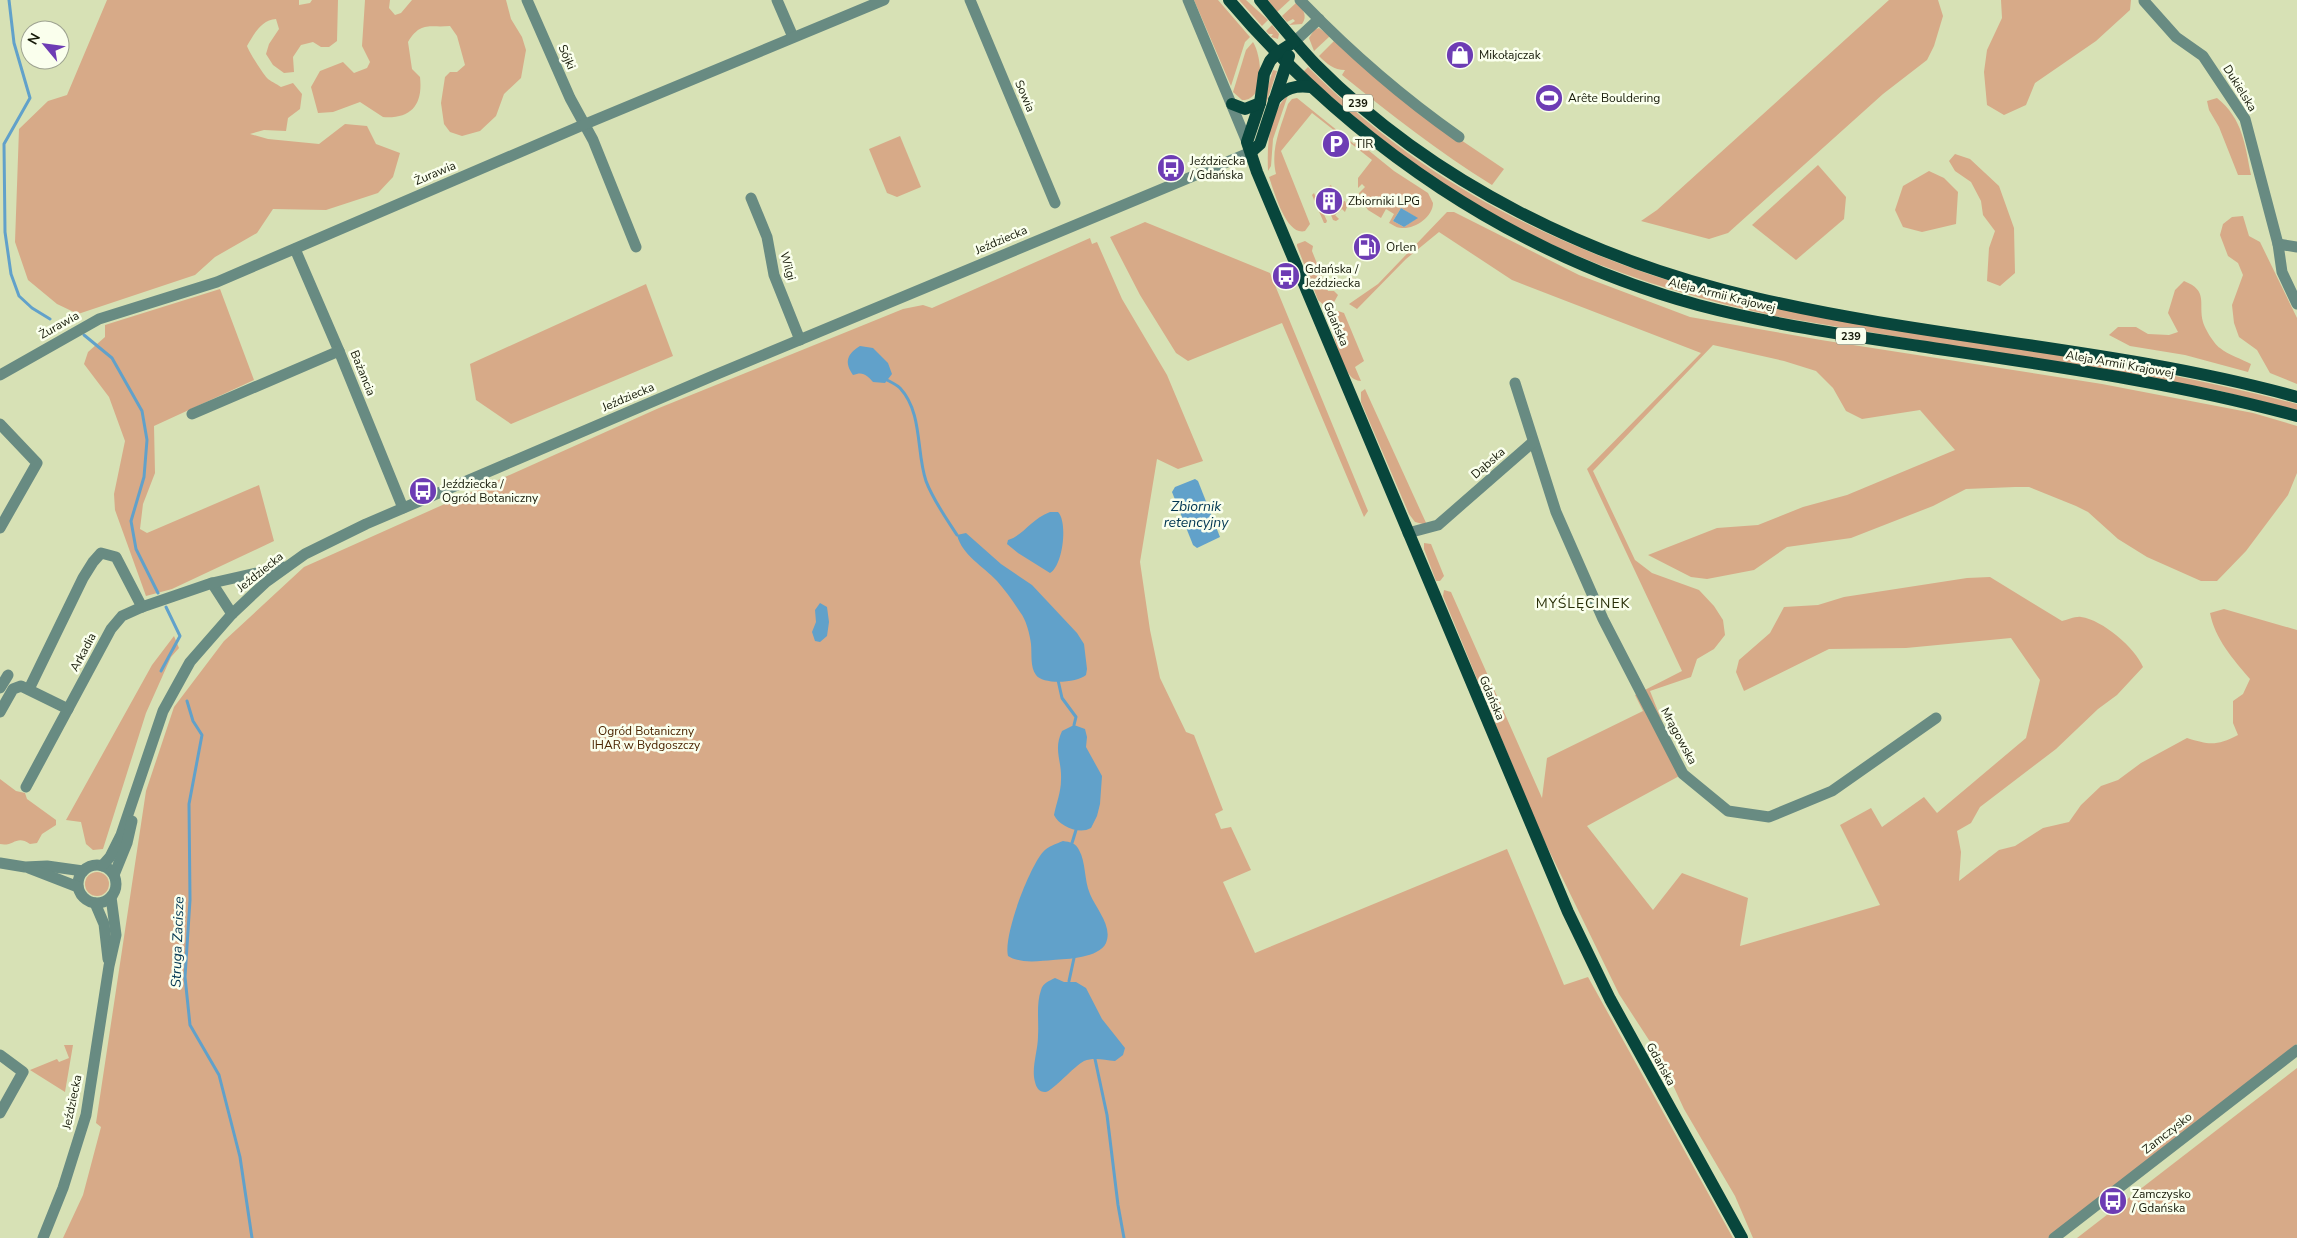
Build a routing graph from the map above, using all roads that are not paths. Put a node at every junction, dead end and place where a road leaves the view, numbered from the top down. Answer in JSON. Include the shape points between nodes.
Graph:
{"nodes":[{"id":1,"x":526,"y":0,"type":"edge"},
{"id":2,"x":777,"y":0,"type":"edge"},
{"id":3,"x":884,"y":0,"type":"edge"},
{"id":4,"x":970,"y":0,"type":"edge"},
{"id":5,"x":1188,"y":0,"type":"edge"},
{"id":6,"x":1229,"y":0,"type":"edge"},
{"id":7,"x":1260,"y":0,"type":"edge"},
{"id":8,"x":1300,"y":0,"type":"edge"},
{"id":9,"x":2144,"y":1,"type":"edge"},
{"id":10,"x":1319,"y":19,"type":"junction"},
{"id":11,"x":793,"y":37,"type":"junction"},
{"id":12,"x":1294,"y":42,"type":"junction"},
{"id":13,"x":1282,"y":58,"type":"junction"},
{"id":14,"x":1311,"y":87,"type":"junction"},
{"id":15,"x":1274,"y":100,"type":"junction"},
{"id":16,"x":1260,"y":103,"type":"junction"},
{"id":17,"x":1232,"y":104,"type":"junction"},
{"id":18,"x":583,"y":125,"type":"junction"},
{"id":19,"x":1459,"y":137,"type":"dead end"},
{"id":20,"x":1249,"y":147,"type":"junction"},
{"id":21,"x":751,"y":198,"type":"dead end"},
{"id":22,"x":1056,"y":203,"type":"dead end"},
{"id":23,"x":2278,"y":244,"type":"junction"},
{"id":24,"x":636,"y":247,"type":"dead end"},
{"id":25,"x":2297,"y":247,"type":"edge"},
{"id":26,"x":295,"y":249,"type":"junction"},
{"id":27,"x":2297,"y":304,"type":"edge"},
{"id":28,"x":800,"y":340,"type":"junction"},
{"id":29,"x":340,"y":352,"type":"junction"},
{"id":30,"x":0,"y":375,"type":"edge"},
{"id":31,"x":1515,"y":383,"type":"dead end"},
{"id":32,"x":2297,"y":397,"type":"edge"},
{"id":33,"x":192,"y":414,"type":"dead end"},
{"id":34,"x":2297,"y":416,"type":"edge"},
{"id":35,"x":0,"y":424,"type":"edge"},
{"id":36,"x":1533,"y":442,"type":"junction"},
{"id":37,"x":403,"y":508,"type":"junction"},
{"id":38,"x":0,"y":528,"type":"edge"},
{"id":39,"x":1408,"y":533,"type":"junction"},
{"id":40,"x":287,"y":566,"type":"junction"},
{"id":41,"x":212,"y":584,"type":"junction"},
{"id":42,"x":142,"y":607,"type":"junction"},
{"id":43,"x":232,"y":614,"type":"junction"},
{"id":44,"x":8,"y":675,"type":"dead end"},
{"id":45,"x":0,"y":688,"type":"edge"},
{"id":46,"x":29,"y":689,"type":"junction"},
{"id":47,"x":68,"y":709,"type":"junction"},
{"id":48,"x":0,"y":712,"type":"edge"},
{"id":49,"x":1936,"y":718,"type":"dead end"},
{"id":50,"x":26,"y":787,"type":"dead end"},
{"id":51,"x":133,"y":802,"type":"junction"},
{"id":52,"x":0,"y":863,"type":"edge"},
{"id":53,"x":102,"y":866,"type":"junction"},
{"id":54,"x":25,"y":867,"type":"junction"},
{"id":55,"x":83,"y":871,"type":"junction"},
{"id":56,"x":114,"y":875,"type":"junction"},
{"id":57,"x":78,"y":887,"type":"junction"},
{"id":58,"x":111,"y":897,"type":"junction"},
{"id":59,"x":95,"y":903,"type":"junction"},
{"id":60,"x":109,"y":966,"type":"junction"},
{"id":61,"x":2297,"y":1050,"type":"edge"},
{"id":62,"x":0,"y":1055,"type":"edge"},
{"id":63,"x":0,"y":1113,"type":"edge"},
{"id":64,"x":43,"y":1238,"type":"edge"},
{"id":65,"x":1742,"y":1238,"type":"edge"},
{"id":66,"x":2054,"y":1238,"type":"edge"}],
"edges":[{"from":1,"to":18,"type":"street","name":"Sójki"},
{"from":2,"to":11,"type":"street"},
{"from":3,"to":11,"type":"street","name":"Żurawia"},
{"from":4,"to":22,"type":"street","name":"Sowia"},
{"from":5,"to":17,"type":"street","name":"Gdańska"},
{"from":6,"to":13,"type":"main road","name":"Aleja Armii Krajowej","number":"239"},
{"from":7,"to":12,"type":"main road","name":"Aleja Armii Krajowej","number":"239"},
{"from":8,"to":10,"type":"street"},
{"from":9,"to":23,"type":"street","name":"Dukielska","via":[[2176,37],[2203,56],[2245,119]]},
{"from":10,"to":12,"type":"street"},
{"from":10,"to":19,"type":"street","via":[[1410,101]]},
{"from":11,"to":18,"type":"street","name":"Żurawia"},
{"from":12,"to":13,"type":"main road"},
{"from":12,"to":32,"type":"main road","name":"Aleja Armii Krajowej","number":"239","via":[[1368,111],[1458,178],[1551,227],[1652,269],[1704,286],[1787,305],[2118,359]]},
{"from":13,"to":14,"type":"main road","name":"Aleja Armii Krajowej","number":"239"},
{"from":13,"to":15,"type":"main road"},
{"from":13,"to":16,"type":"main road","via":[[1264,71]]},
{"from":14,"to":15,"type":"main road","via":[[1286,89]]},
{"from":14,"to":34,"type":"main road","name":"Aleja Armii Krajowej","number":"239","via":[[1391,154],[1481,214],[1578,262],[1666,295],[1783,324],[2142,381]]},
{"from":15,"to":20,"type":"main road","via":[[1260,144]]},
{"from":16,"to":17,"type":"main road","via":[[1245,109]]},
{"from":16,"to":20,"type":"main road"},
{"from":17,"to":20,"type":"street","name":"Gdańska"},
{"from":18,"to":24,"type":"street","name":"Sójki","via":[[593,140]]},
{"from":18,"to":26,"type":"street","name":"Żurawia"},
{"from":20,"to":28,"type":"street","name":"Jeździecka"},
{"from":20,"to":39,"type":"main road","name":"Gdańska"},
{"from":21,"to":28,"type":"street","name":"Wilgi","via":[[767,237],[774,275]]},
{"from":23,"to":25,"type":"street"},
{"from":23,"to":27,"type":"street","name":"Dukielska","via":[[2282,272]]},
{"from":26,"to":29,"type":"street","name":"Bażancia"},
{"from":26,"to":30,"type":"street","name":"Żurawia","via":[[217,282],[99,319]]},
{"from":28,"to":37,"type":"street","name":"Jeździecka"},
{"from":29,"to":33,"type":"street"},
{"from":29,"to":37,"type":"street","name":"Bażancia"},
{"from":31,"to":36,"type":"street"},
{"from":35,"to":38,"type":"street","via":[[37,463]]},
{"from":36,"to":39,"type":"street","name":"Dąbska","via":[[1438,525]]},
{"from":36,"to":49,"type":"street","name":"Mrągowska","via":[[1556,512],[1603,619],[1683,774],[1728,811],[1769,817],[1832,791]]},
{"from":37,"to":40,"type":"street","name":"Jeździecka","via":[[336,537]]},
{"from":39,"to":65,"type":"main road","name":"Gdańska","via":[[1568,912],[1610,999]]},
{"from":40,"to":41,"type":"street","name":"Arkadia"},
{"from":40,"to":43,"type":"street","name":"Jeździecka"},
{"from":41,"to":42,"type":"street","name":"Arkadia"},
{"from":41,"to":43,"type":"street"},
{"from":42,"to":46,"type":"street","via":[[116,557],[101,553],[83,578]]},
{"from":42,"to":47,"type":"street","name":"Arkadia","via":[[122,616],[111,629]]},
{"from":43,"to":51,"type":"street","name":"Jeździecka","via":[[190,662],[163,711]]},
{"from":44,"to":45,"type":"street"},
{"from":46,"to":47,"type":"street"},
{"from":46,"to":48,"type":"street","via":[[21,686],[13,689]]},
{"from":47,"to":50,"type":"street","name":"Arkadia"},
{"from":51,"to":53,"type":"street","name":"Jeździecka","via":[[115,848]]},
{"from":51,"to":56,"type":"street","name":"Jeździecka","via":[[132,825]]},
{"from":52,"to":54,"type":"street"},
{"from":53,"to":55,"type":"street","via":[[94,865]]},
{"from":53,"to":56,"type":"street"},
{"from":54,"to":55,"type":"street"},
{"from":54,"to":57,"type":"street"},
{"from":55,"to":57,"type":"street"},
{"from":56,"to":58,"type":"street","via":[[116,885]]},
{"from":57,"to":59,"type":"street","via":[[84,898]]},
{"from":58,"to":59,"type":"street"},
{"from":58,"to":60,"type":"street","name":"Jeździecka","via":[[116,935]]},
{"from":59,"to":60,"type":"street","name":"Jeździecka","via":[[104,924]]},
{"from":60,"to":64,"type":"street","name":"Jeździecka","via":[[86,1115]]},
{"from":61,"to":66,"type":"street","name":"Zamczysko"},
{"from":62,"to":63,"type":"street","via":[[23,1072]]}]}
